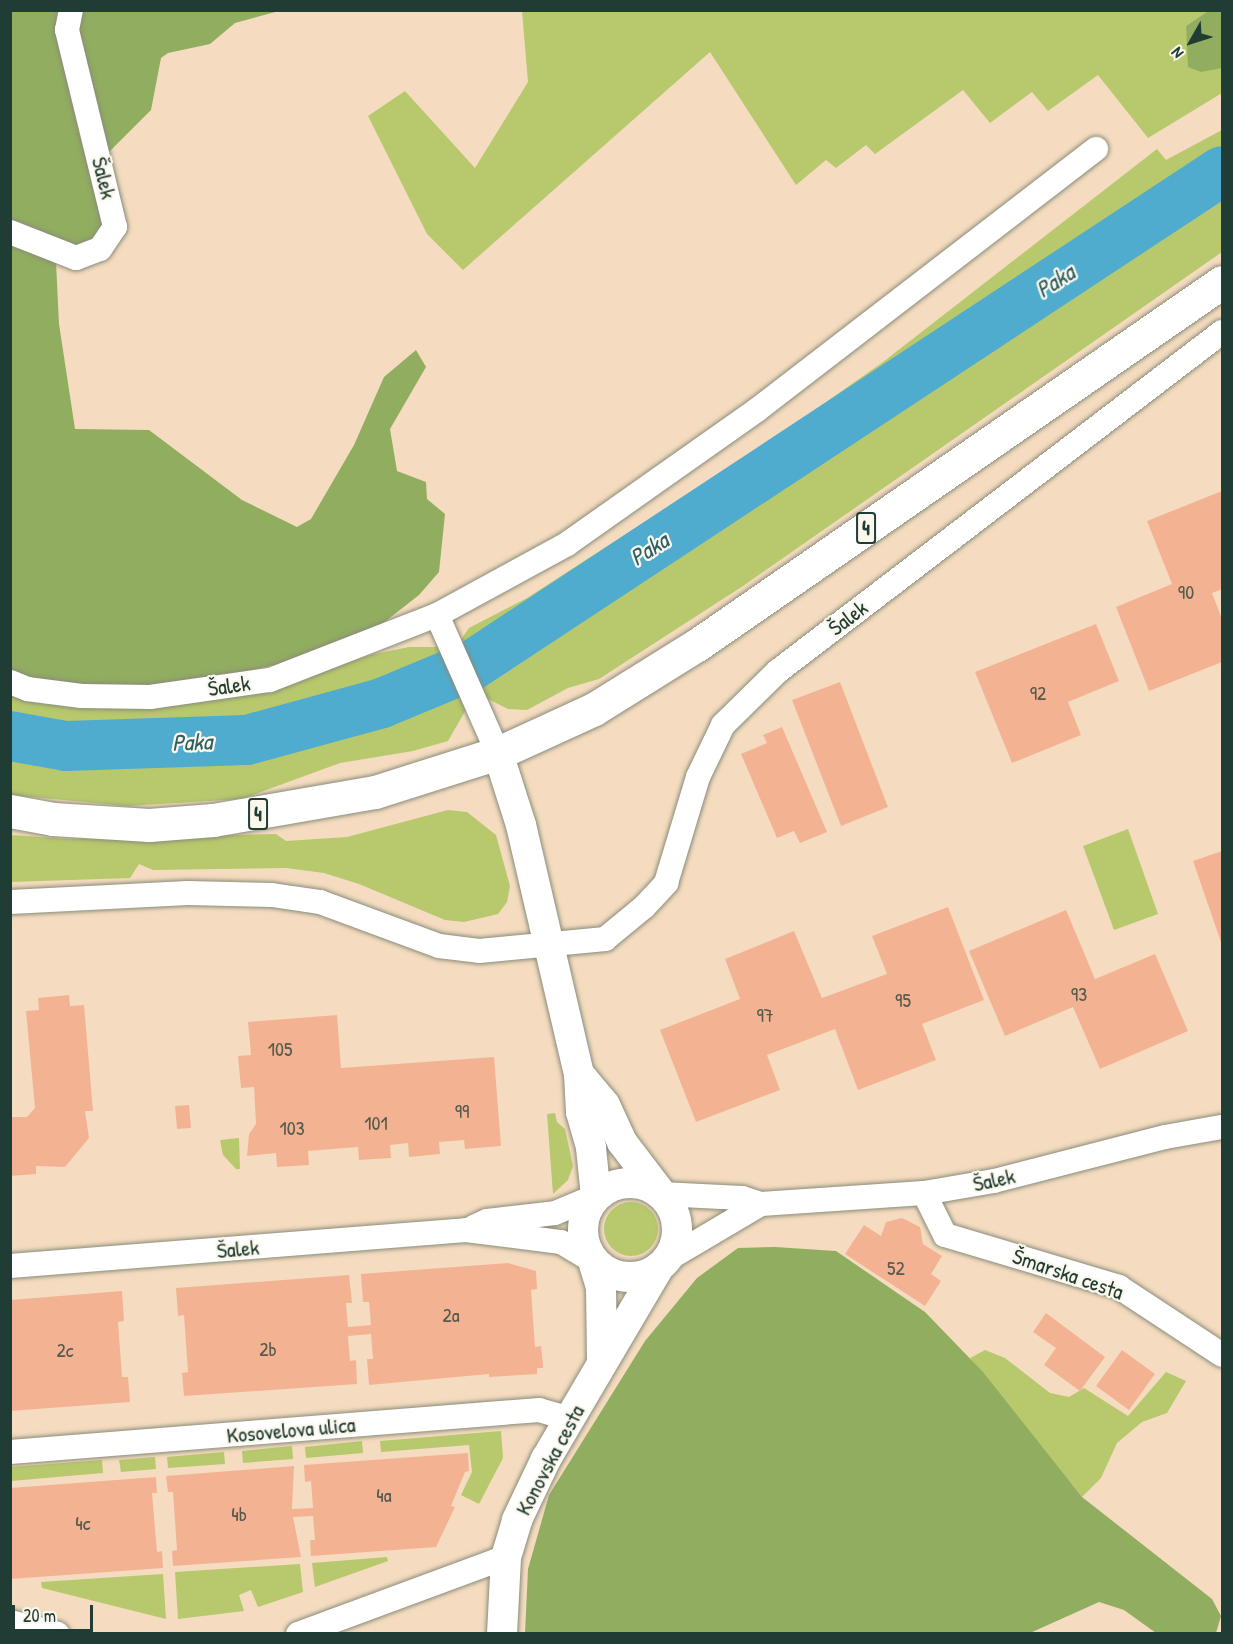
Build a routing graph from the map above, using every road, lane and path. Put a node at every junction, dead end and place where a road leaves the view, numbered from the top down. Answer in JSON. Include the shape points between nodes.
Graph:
{"nodes":[{"id":1,"x":71,"y":10,"type":"edge"},
{"id":2,"x":1096,"y":149,"type":"dead end"},
{"id":3,"x":10,"y":232,"type":"edge"},
{"id":4,"x":1222,"y":282,"type":"edge"},
{"id":5,"x":1222,"y":332,"type":"edge"},
{"id":6,"x":437,"y":615,"type":"junction"},
{"id":7,"x":10,"y":682,"type":"edge"},
{"id":8,"x":498,"y":753,"type":"junction"},
{"id":9,"x":10,"y":811,"type":"edge"},
{"id":10,"x":10,"y":902,"type":"edge"},
{"id":11,"x":550,"y":946,"type":"junction"},
{"id":12,"x":579,"y":1074,"type":"junction"},
{"id":13,"x":1222,"y":1127,"type":"edge"},
{"id":14,"x":924,"y":1193,"type":"junction"},
{"id":15,"x":661,"y":1194,"type":"junction"},
{"id":16,"x":596,"y":1196,"type":"junction"},
{"id":17,"x":761,"y":1204,"type":"junction"},
{"id":18,"x":466,"y":1230,"type":"junction"},
{"id":19,"x":593,"y":1261,"type":"junction"},
{"id":20,"x":663,"y":1264,"type":"junction"},
{"id":21,"x":10,"y":1266,"type":"edge"},
{"id":22,"x":1222,"y":1355,"type":"edge"},
{"id":23,"x":602,"y":1362,"type":"junction"},
{"id":24,"x":571,"y":1419,"type":"junction"},
{"id":25,"x":10,"y":1452,"type":"edge"},
{"id":26,"x":506,"y":1557,"type":"junction"},
{"id":27,"x":10,"y":1622,"type":"edge"},
{"id":28,"x":58,"y":1634,"type":"edge"},
{"id":29,"x":298,"y":1634,"type":"edge"},
{"id":30,"x":502,"y":1634,"type":"edge"}],
"edges":[{"from":1,"to":3,"type":"street","name":"Šalek","via":[[67,30],[115,227],[100,249],[76,258]]},
{"from":2,"to":6,"type":"street","name":"Šalek","via":[[748,417],[567,544]]},
{"from":4,"to":8,"type":"main road","number":"4","via":[[697,645],[594,709]]},
{"from":5,"to":11,"type":"street","name":"Šalek","via":[[778,671],[723,725],[698,777],[666,883],[644,908],[605,939]]},
{"from":6,"to":7,"type":"street","name":"Šalek","via":[[270,680],[150,697],[82,696],[27,689]]},
{"from":6,"to":8,"type":"street"},
{"from":8,"to":9,"type":"main road","number":"4","via":[[375,792],[213,820],[149,825],[53,819]]},
{"from":8,"to":11,"type":"street","via":[[521,825]]},
{"from":10,"to":11,"type":"street","name":"Šalek","via":[[188,893],[272,895],[320,902],[439,946],[479,951]]},
{"from":11,"to":12,"type":"street"},
{"from":12,"to":15,"type":"street","via":[[605,1105],[622,1142]]},
{"from":12,"to":16,"type":"street"},
{"from":13,"to":14,"type":"street","name":"Šalek","via":[[1165,1137],[994,1181]]},
{"from":14,"to":17,"type":"street","name":"Šalek"},
{"from":14,"to":22,"type":"street","name":"Šmarska cesta","via":[[945,1235],[1119,1287]]},
{"from":15,"to":16,"type":"street","via":[[636,1182],[621,1183]]},
{"from":15,"to":17,"type":"street","via":[[742,1198]]},
{"from":15,"to":20,"type":"street","via":[[676,1218],[677,1232]]},
{"from":16,"to":18,"type":"street","via":[[573,1208],[487,1221]]},
{"from":16,"to":19,"type":"street","via":[[585,1214],[582,1235]]},
{"from":17,"to":20,"type":"street"},
{"from":18,"to":19,"type":"street","via":[[561,1242]]},
{"from":18,"to":21,"type":"street","name":"Šalek"},
{"from":19,"to":20,"type":"street","via":[[604,1270],[631,1278]]},
{"from":19,"to":23,"type":"street","via":[[601,1287]]},
{"from":20,"to":23,"type":"street","name":"Konovska cesta"},
{"from":23,"to":24,"type":"street","name":"Konovska cesta"},
{"from":24,"to":25,"type":"street","name":"Kosovelova ulica","via":[[539,1410]]},
{"from":24,"to":26,"type":"street","name":"Konovska cesta","via":[[529,1493]]},
{"from":26,"to":29,"type":"street"},
{"from":26,"to":30,"type":"street","name":"Konovska cesta"},
{"from":27,"to":28,"type":"street"}]}
